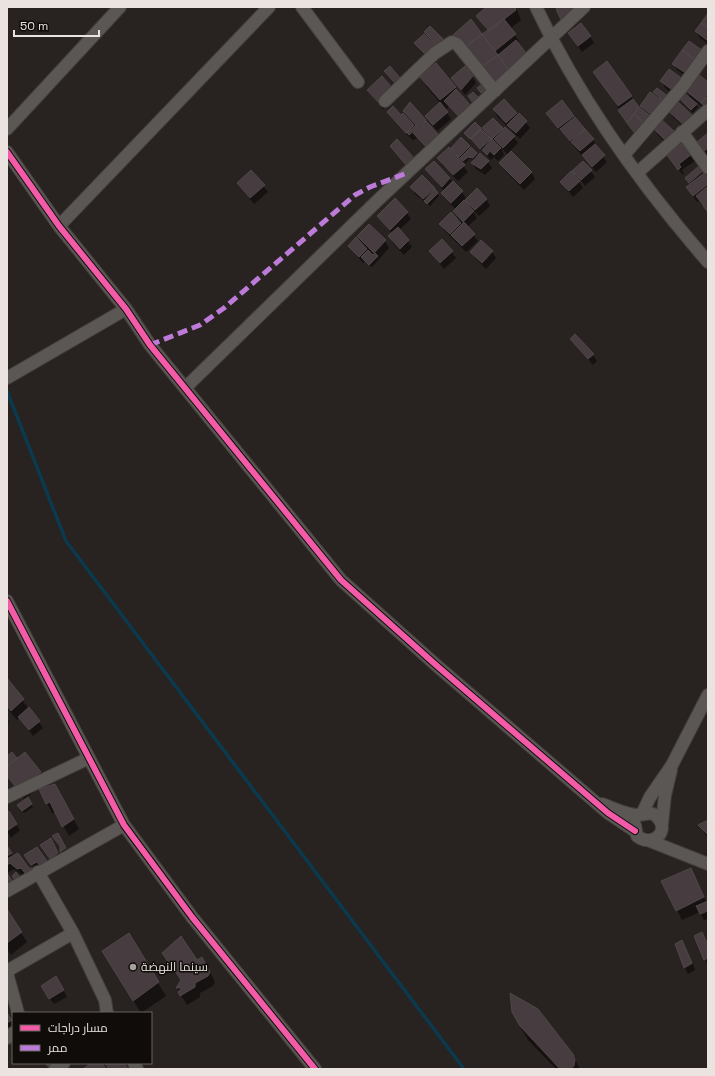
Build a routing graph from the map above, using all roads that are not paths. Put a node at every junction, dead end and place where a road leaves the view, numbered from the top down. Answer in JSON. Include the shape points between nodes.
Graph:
{"nodes":[{"id":1,"x":120,"y":7,"type":"edge"},
{"id":2,"x":269,"y":7,"type":"edge"},
{"id":3,"x":302,"y":7,"type":"edge"},
{"id":4,"x":536,"y":7,"type":"edge"},
{"id":5,"x":584,"y":7,"type":"edge"},
{"id":6,"x":551,"y":38,"type":"junction"},
{"id":7,"x":708,"y":51,"type":"edge"},
{"id":8,"x":358,"y":82,"type":"dead end"},
{"id":9,"x":495,"y":91,"type":"junction"},
{"id":10,"x":385,"y":101,"type":"dead end"},
{"id":11,"x":708,"y":110,"type":"edge"},
{"id":12,"x":7,"y":129,"type":"edge"},
{"id":13,"x":682,"y":132,"type":"junction"},
{"id":14,"x":7,"y":152,"type":"edge"},
{"id":15,"x":624,"y":155,"type":"junction"},
{"id":16,"x":708,"y":168,"type":"edge"},
{"id":17,"x":638,"y":173,"type":"junction"},
{"id":18,"x":59,"y":226,"type":"junction"},
{"id":19,"x":704,"y":249,"type":"edge"},
{"id":20,"x":708,"y":262,"type":"edge"},
{"id":21,"x":126,"y":309,"type":"junction"},
{"id":22,"x":7,"y":378,"type":"edge"},
{"id":23,"x":186,"y":387,"type":"junction"},
{"id":24,"x":7,"y":601,"type":"edge"},
{"id":25,"x":708,"y":695,"type":"edge"},
{"id":26,"x":89,"y":758,"type":"junction"},
{"id":27,"x":672,"y":765,"type":"junction"},
{"id":28,"x":8,"y":795,"type":"edge"},
{"id":29,"x":596,"y":802,"type":"junction"},
{"id":30,"x":641,"y":815,"type":"junction"},
{"id":31,"x":124,"y":825,"type":"junction"},
{"id":32,"x":661,"y":828,"type":"junction"},
{"id":33,"x":635,"y":831,"type":"junction"},
{"id":34,"x":650,"y":840,"type":"junction"},
{"id":35,"x":690,"y":858,"type":"junction"},
{"id":36,"x":708,"y":864,"type":"edge"},
{"id":37,"x":38,"y":872,"type":"junction"},
{"id":38,"x":7,"y":891,"type":"edge"},
{"id":39,"x":74,"y":933,"type":"junction"},
{"id":40,"x":7,"y":972,"type":"edge"},
{"id":41,"x":18,"y":1012,"type":"edge"},
{"id":42,"x":107,"y":1012,"type":"edge"},
{"id":43,"x":315,"y":1069,"type":"edge"}],
"edges":[{"from":1,"to":12,"type":"street"},
{"from":2,"to":18,"type":"street"},
{"from":3,"to":8,"type":"street"},
{"from":4,"to":6,"type":"street"},
{"from":5,"to":6,"type":"street"},
{"from":6,"to":9,"type":"street"},
{"from":6,"to":15,"type":"street","via":[[595,113]]},
{"from":7,"to":15,"type":"street","via":[[683,86]]},
{"from":9,"to":10,"type":"street","via":[[457,44],[452,42],[435,53]]},
{"from":9,"to":23,"type":"street","via":[[378,200]]},
{"from":11,"to":13,"type":"street"},
{"from":13,"to":16,"type":"street"},
{"from":13,"to":17,"type":"street"},
{"from":14,"to":18,"type":"street"},
{"from":15,"to":17,"type":"street"},
{"from":17,"to":19,"type":"street"},
{"from":18,"to":21,"type":"street"},
{"from":19,"to":20,"type":"street"},
{"from":21,"to":22,"type":"street"},
{"from":21,"to":23,"type":"street","via":[[150,345]]},
{"from":23,"to":29,"type":"street","via":[[341,580]]},
{"from":24,"to":26,"type":"street"},
{"from":25,"to":27,"type":"street"},
{"from":26,"to":28,"type":"street"},
{"from":26,"to":31,"type":"street"},
{"from":27,"to":30,"type":"street"},
{"from":27,"to":32,"type":"street"},
{"from":29,"to":30,"type":"street"},
{"from":29,"to":33,"type":"street"},
{"from":30,"to":32,"type":"street","via":[[647,813],[657,816]]},
{"from":30,"to":33,"type":"street","via":[[635,822]]},
{"from":31,"to":37,"type":"street"},
{"from":31,"to":43,"type":"street","via":[[192,917]]},
{"from":32,"to":34,"type":"street","via":[[654,839]]},
{"from":32,"to":35,"type":"street"},
{"from":33,"to":34,"type":"street","via":[[641,839]]},
{"from":34,"to":35,"type":"street"},
{"from":35,"to":36,"type":"street"},
{"from":37,"to":38,"type":"street"},
{"from":37,"to":39,"type":"street"},
{"from":39,"to":40,"type":"street"},
{"from":39,"to":42,"type":"street","via":[[105,1000]]},
{"from":40,"to":41,"type":"street"}]}
